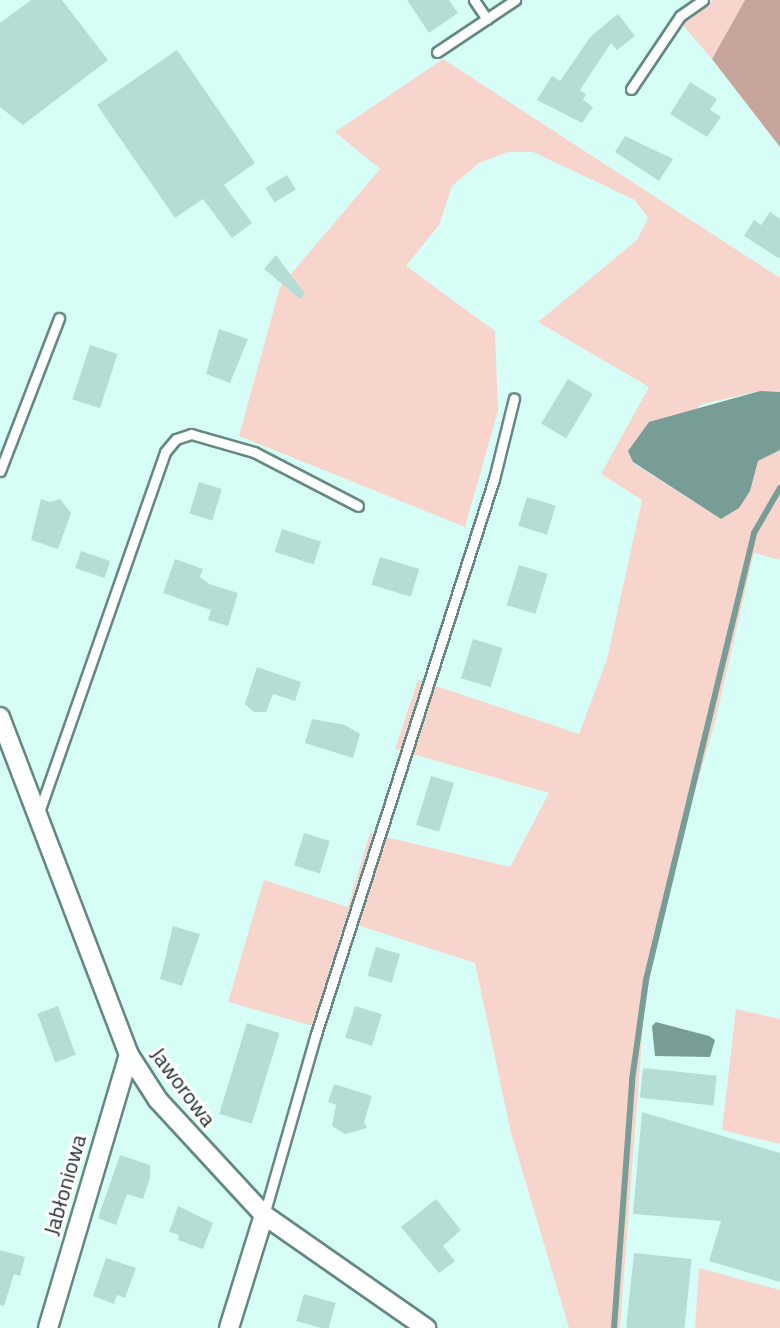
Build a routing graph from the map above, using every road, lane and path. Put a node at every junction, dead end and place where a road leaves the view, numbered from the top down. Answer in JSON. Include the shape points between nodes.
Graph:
{"nodes":[{"id":1,"x":474,"y":0,"type":"edge"},
{"id":2,"x":515,"y":0,"type":"edge"},
{"id":3,"x":703,"y":0,"type":"edge"},
{"id":4,"x":487,"y":19,"type":"junction"},
{"id":5,"x":437,"y":52,"type":"dead end"},
{"id":6,"x":631,"y":89,"type":"dead end"},
{"id":7,"x":59,"y":318,"type":"dead end"},
{"id":8,"x":514,"y":398,"type":"dead end"},
{"id":9,"x":0,"y":471,"type":"edge"},
{"id":10,"x":358,"y":506,"type":"dead end"},
{"id":11,"x":0,"y":717,"type":"edge"},
{"id":12,"x":39,"y":812,"type":"junction"},
{"id":13,"x":129,"y":1055,"type":"junction"},
{"id":14,"x":264,"y":1215,"type":"junction"},
{"id":15,"x":48,"y":1328,"type":"edge"},
{"id":16,"x":229,"y":1328,"type":"edge"},
{"id":17,"x":426,"y":1328,"type":"edge"}],
"edges":[{"from":1,"to":4,"type":"lane"},
{"from":2,"to":4,"type":"lane"},
{"from":3,"to":6,"type":"lane","via":[[680,16]]},
{"from":4,"to":5,"type":"lane"},
{"from":7,"to":9,"type":"lane"},
{"from":8,"to":14,"type":"lane","via":[[494,478],[316,1034]]},
{"from":10,"to":12,"type":"lane","via":[[254,453],[191,434],[176,439],[165,452]]},
{"from":11,"to":12,"type":"street","name":"Jaworowa"},
{"from":12,"to":13,"type":"street","name":"Jaworowa"},
{"from":13,"to":14,"type":"street","name":"Jaworowa","via":[[158,1100]]},
{"from":13,"to":15,"type":"street","name":"Jabłoniowa"},
{"from":14,"to":16,"type":"street"},
{"from":14,"to":17,"type":"street","name":"Jaworowa"}]}
